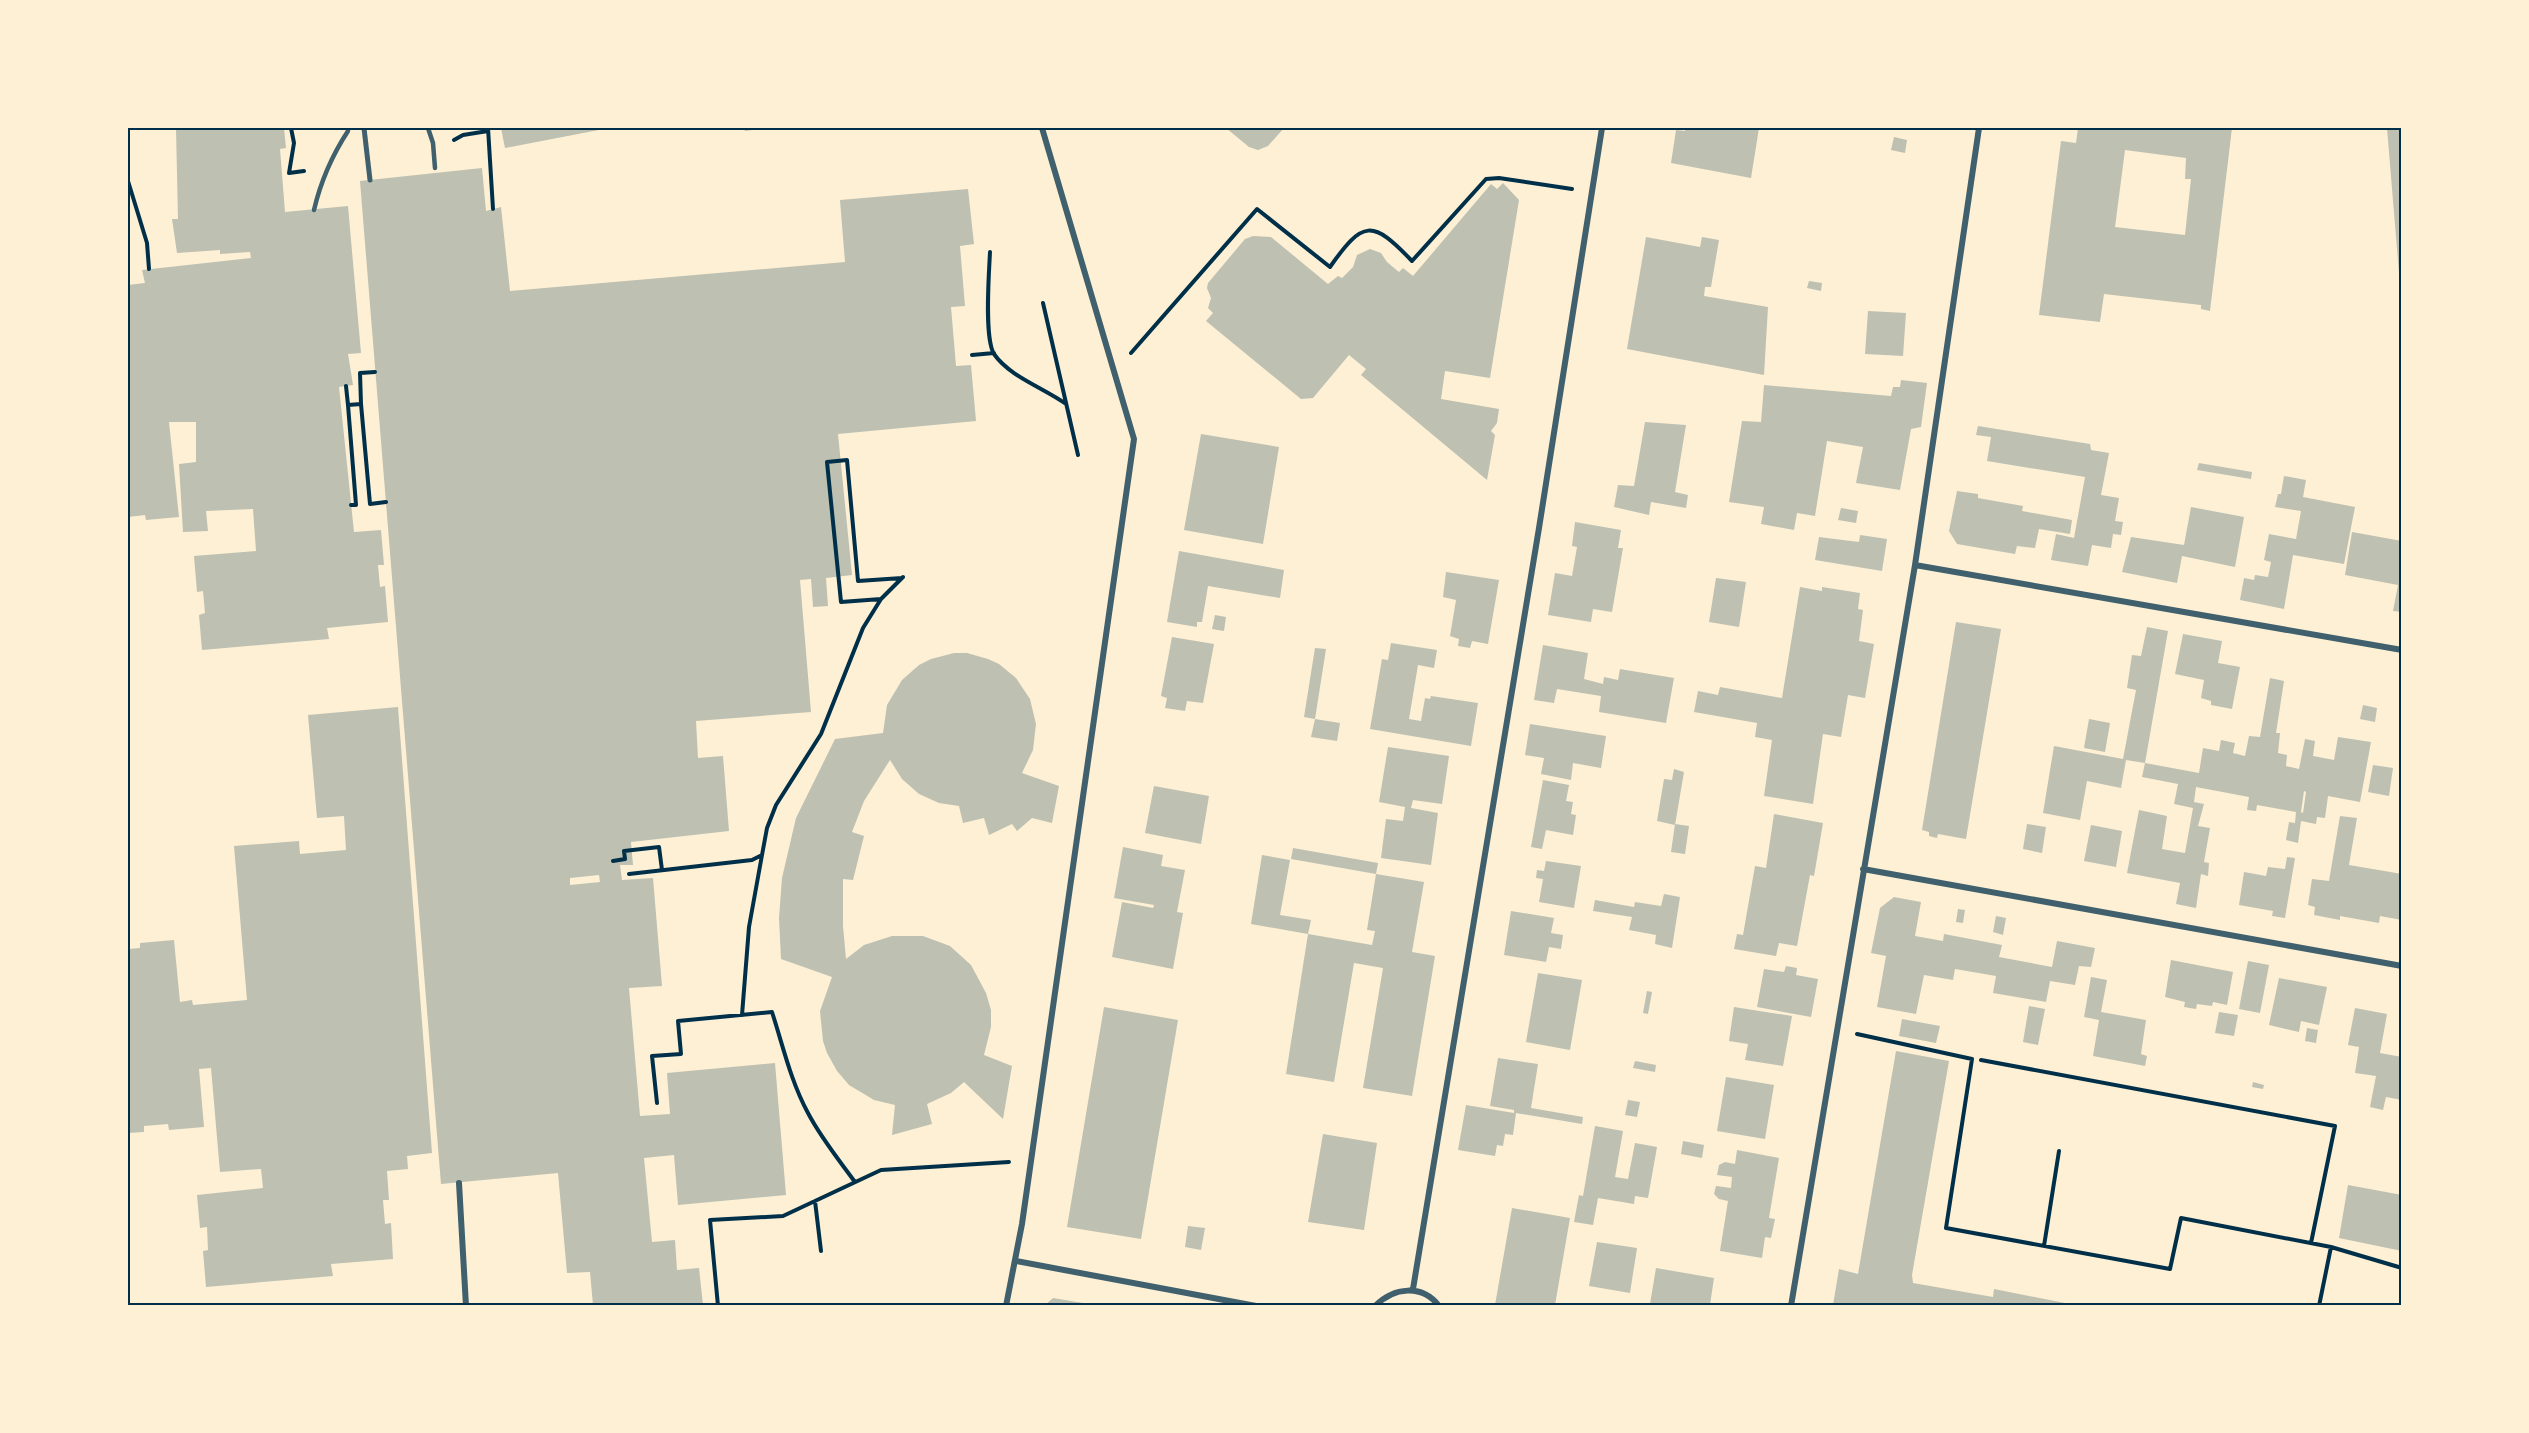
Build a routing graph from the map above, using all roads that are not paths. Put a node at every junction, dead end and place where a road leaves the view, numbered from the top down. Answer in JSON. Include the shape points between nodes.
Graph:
{"nodes":[{"id":1,"x":364,"y":128,"type":"edge"},
{"id":2,"x":428,"y":128,"type":"edge"},
{"id":3,"x":1042,"y":128,"type":"edge"},
{"id":4,"x":1602,"y":128,"type":"edge"},
{"id":5,"x":1979,"y":128,"type":"edge"},
{"id":6,"x":348,"y":132,"type":"dead end"},
{"id":7,"x":435,"y":168,"type":"dead end"},
{"id":8,"x":370,"y":180,"type":"dead end"},
{"id":9,"x":314,"y":210,"type":"dead end"},
{"id":10,"x":1915,"y":566,"type":"junction"},
{"id":11,"x":2402,"y":650,"type":"edge"},
{"id":12,"x":1863,"y":869,"type":"junction"},
{"id":13,"x":2402,"y":966,"type":"edge"},
{"id":14,"x":459,"y":1183,"type":"dead end"},
{"id":15,"x":1016,"y":1261,"type":"junction"},
{"id":16,"x":1413,"y":1289,"type":"junction"},
{"id":17,"x":466,"y":1305,"type":"edge"},
{"id":18,"x":1006,"y":1305,"type":"edge"},
{"id":19,"x":1256,"y":1305,"type":"edge"},
{"id":20,"x":1375,"y":1305,"type":"edge"},
{"id":21,"x":1439,"y":1305,"type":"edge"},
{"id":22,"x":1791,"y":1305,"type":"edge"}],
"edges":[{"from":1,"to":8,"type":"street"},
{"from":2,"to":7,"type":"lane"},
{"from":3,"to":15,"type":"street","via":[[1134,439]]},
{"from":4,"to":16,"type":"street"},
{"from":5,"to":10,"type":"street"},
{"from":6,"to":9,"type":"lane","via":[[326,169]]},
{"from":10,"to":11,"type":"street"},
{"from":10,"to":12,"type":"street"},
{"from":12,"to":13,"type":"street"},
{"from":12,"to":22,"type":"street"},
{"from":14,"to":17,"type":"street"},
{"from":15,"to":18,"type":"street"},
{"from":15,"to":19,"type":"street"},
{"from":16,"to":20,"type":"street","via":[[1393,1292]]},
{"from":16,"to":21,"type":"street","via":[[1433,1297]]}]}
